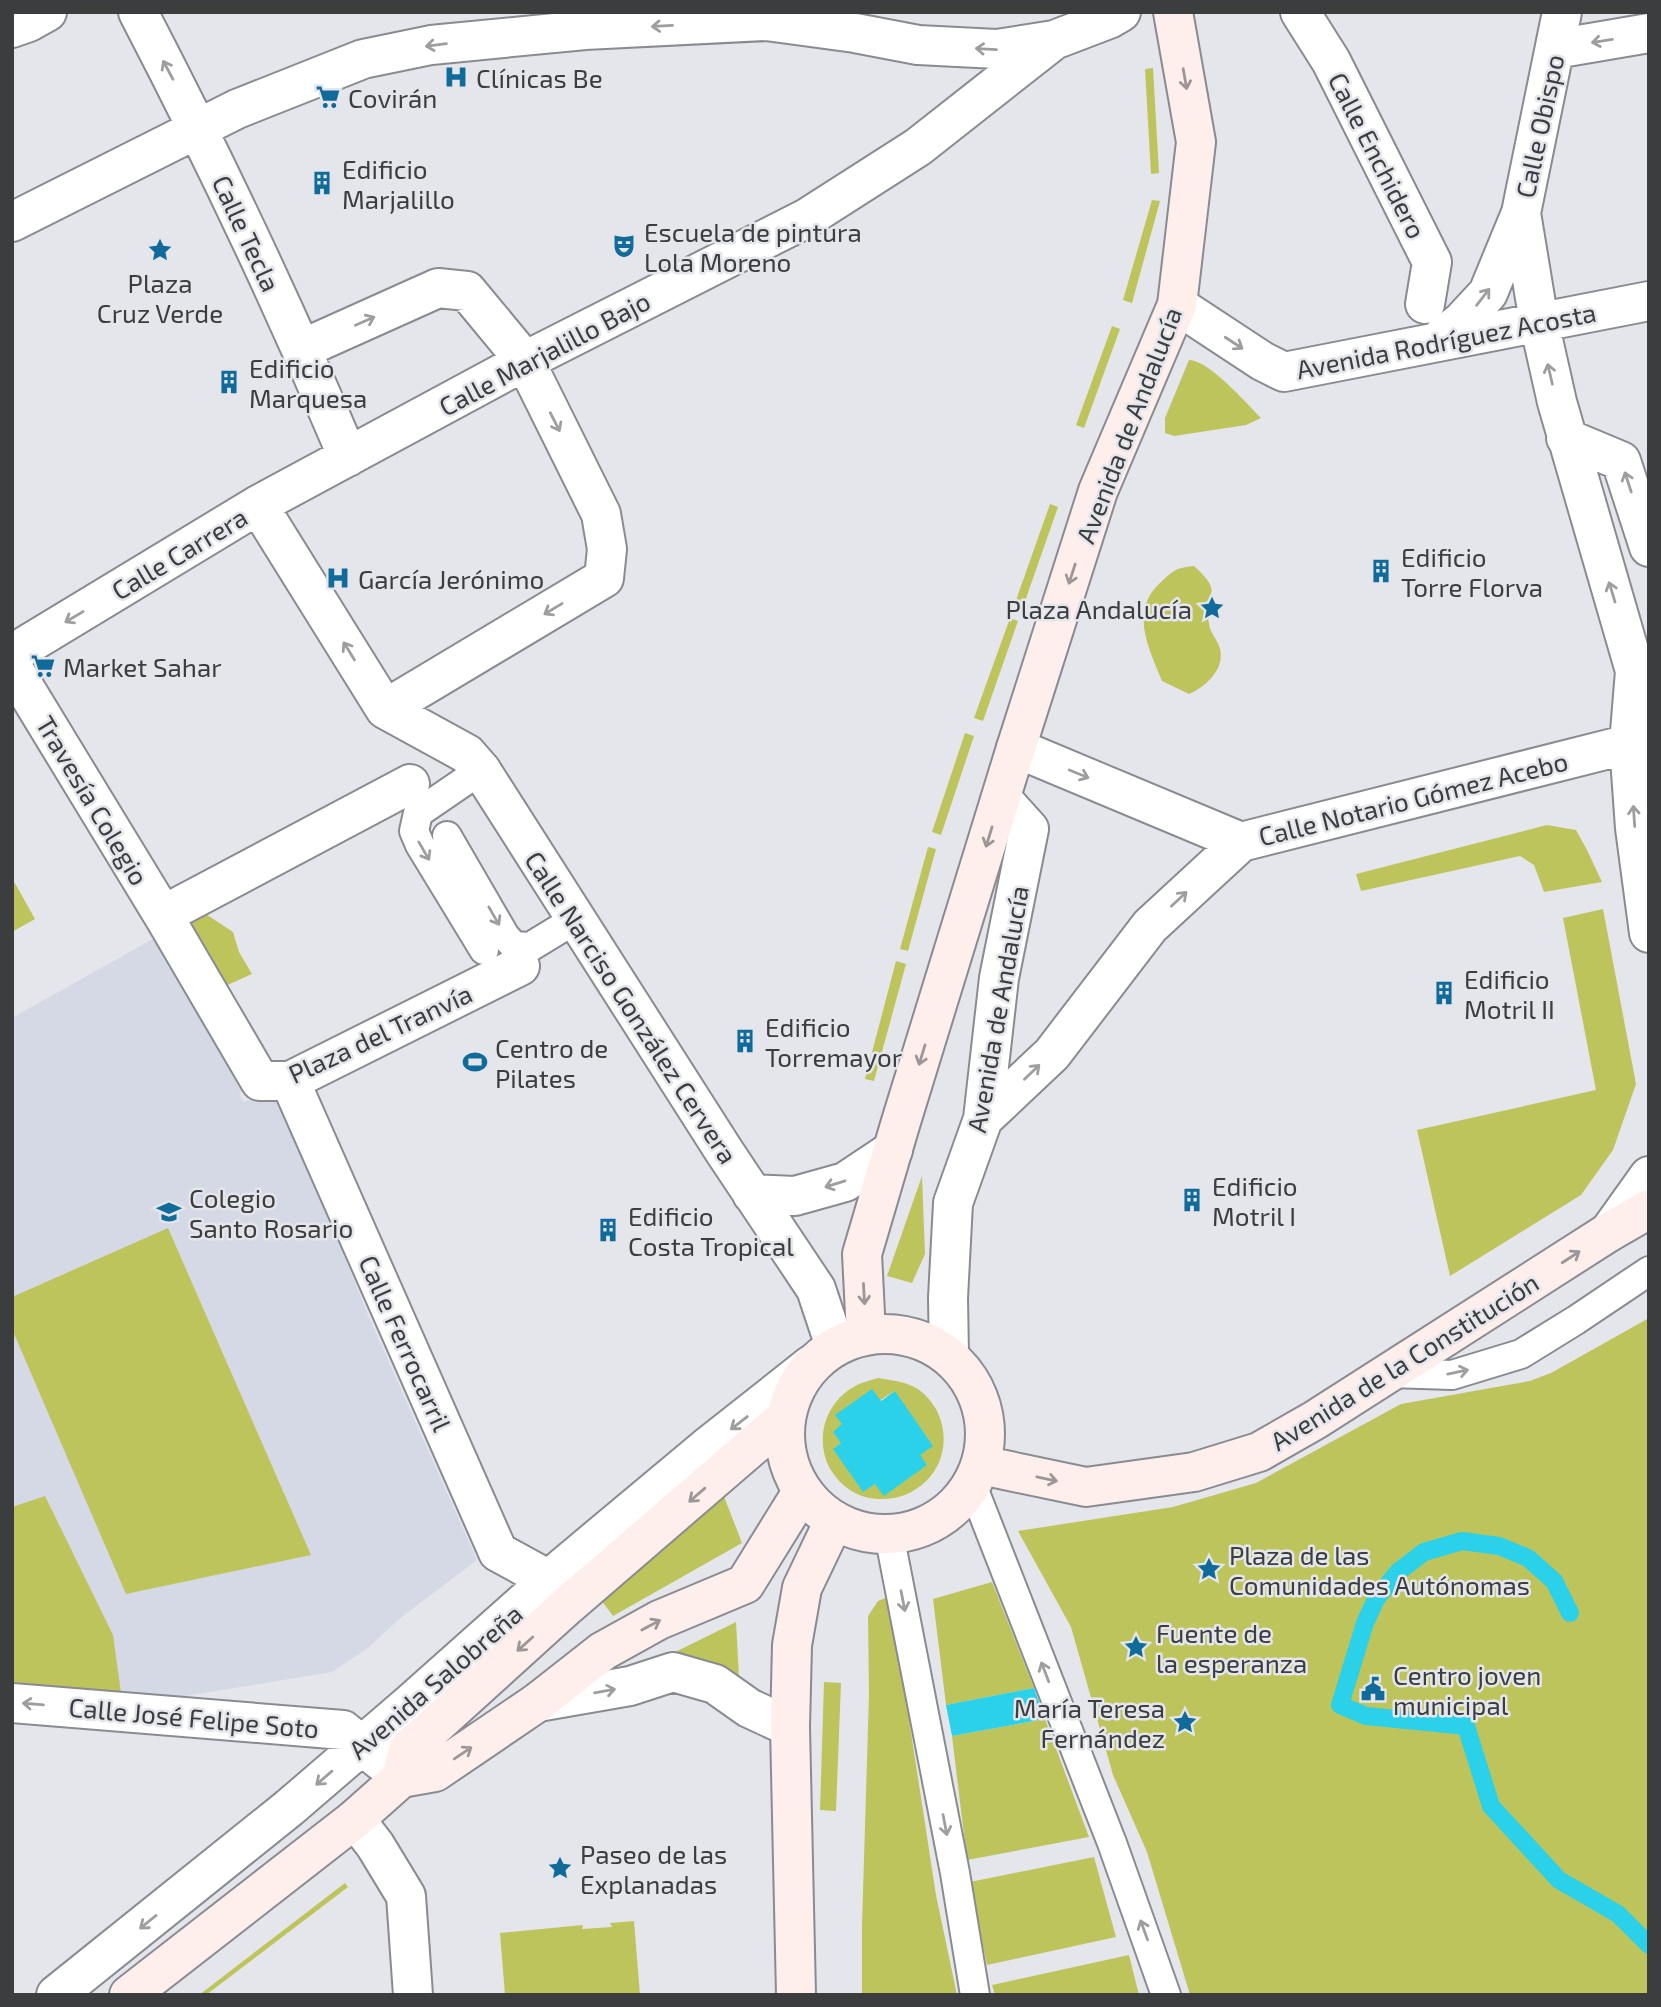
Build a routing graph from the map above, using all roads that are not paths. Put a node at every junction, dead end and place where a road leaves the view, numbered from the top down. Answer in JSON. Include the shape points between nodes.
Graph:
{"nodes":[{"id":1,"x":47,"y":12,"type":"edge"},
{"id":2,"x":138,"y":12,"type":"edge"},
{"id":3,"x":1121,"y":12,"type":"edge"},
{"id":4,"x":1173,"y":12,"type":"edge"},
{"id":5,"x":1300,"y":12,"type":"edge"},
{"id":6,"x":12,"y":28,"type":"edge"},
{"id":7,"x":1559,"y":30,"type":"edge"},
{"id":8,"x":1649,"y":33,"type":"edge"},
{"id":9,"x":1054,"y":40,"type":"junction"},
{"id":10,"x":198,"y":128,"type":"junction"},
{"id":11,"x":1521,"y":213,"type":"junction"},
{"id":12,"x":12,"y":222,"type":"edge"},
{"id":13,"x":1649,"y":302,"type":"edge"},
{"id":14,"x":1425,"y":304,"type":"dead end"},
{"id":15,"x":1177,"y":305,"type":"junction"},
{"id":16,"x":1539,"y":323,"type":"junction"},
{"id":17,"x":1434,"y":344,"type":"junction"},
{"id":18,"x":302,"y":349,"type":"junction"},
{"id":19,"x":525,"y":361,"type":"junction"},
{"id":20,"x":1566,"y":438,"type":"junction"},
{"id":21,"x":348,"y":457,"type":"junction"},
{"id":22,"x":258,"y":505,"type":"junction"},
{"id":23,"x":1649,"y":547,"type":"edge"},
{"id":24,"x":12,"y":654,"type":"edge"},
{"id":25,"x":12,"y":667,"type":"edge"},
{"id":26,"x":385,"y":709,"type":"junction"},
{"id":27,"x":1639,"y":739,"type":"edge"},
{"id":28,"x":1016,"y":748,"type":"junction"},
{"id":29,"x":481,"y":771,"type":"junction"},
{"id":30,"x":410,"y":783,"type":"dead end"},
{"id":31,"x":1001,"y":798,"type":"junction"},
{"id":32,"x":447,"y":836,"type":"dead end"},
{"id":33,"x":1241,"y":842,"type":"junction"},
{"id":34,"x":158,"y":906,"type":"junction"},
{"id":35,"x":576,"y":919,"type":"junction"},
{"id":36,"x":1649,"y":933,"type":"edge"},
{"id":37,"x":484,"y":950,"type":"dead end"},
{"id":38,"x":520,"y":967,"type":"dead end"},
{"id":39,"x":290,"y":1081,"type":"junction"},
{"id":40,"x":983,"y":1119,"type":"junction"},
{"id":41,"x":893,"y":1150,"type":"junction"},
{"id":42,"x":1649,"y":1176,"type":"edge"},
{"id":43,"x":752,"y":1194,"type":"junction"},
{"id":44,"x":1649,"y":1209,"type":"edge"},
{"id":45,"x":1609,"y":1232,"type":"junction"},
{"id":46,"x":1649,"y":1271,"type":"edge"},
{"id":47,"x":838,"y":1348,"type":"junction"},
{"id":48,"x":949,"y":1355,"type":"junction"},
{"id":49,"x":1390,"y":1373,"type":"junction"},
{"id":50,"x":785,"y":1418,"type":"junction"},
{"id":51,"x":976,"y":1475,"type":"junction"},
{"id":52,"x":802,"y":1492,"type":"junction"},
{"id":53,"x":834,"y":1521,"type":"junction"},
{"id":54,"x":889,"y":1534,"type":"junction"},
{"id":55,"x":549,"y":1580,"type":"junction"},
{"id":56,"x":538,"y":1702,"type":"junction"},
{"id":57,"x":12,"y":1703,"type":"edge"},
{"id":58,"x":790,"y":1727,"type":"junction"},
{"id":59,"x":362,"y":1745,"type":"junction"},
{"id":60,"x":401,"y":1777,"type":"junction"},
{"id":61,"x":355,"y":1819,"type":"junction"},
{"id":62,"x":56,"y":1995,"type":"edge"},
{"id":63,"x":129,"y":1995,"type":"edge"},
{"id":64,"x":414,"y":1995,"type":"edge"},
{"id":65,"x":796,"y":1995,"type":"edge"},
{"id":66,"x":975,"y":1995,"type":"edge"},
{"id":67,"x":1166,"y":1995,"type":"edge"}],
"edges":[{"from":1,"to":6,"type":"street"},
{"from":10,"to":2,"type":"street","name":"Calle Tecla","one_way":true},
{"from":3,"to":9,"type":"street"},
{"from":4,"to":15,"type":"main road","name":"Avenida de Andalucía","one_way":true,"via":[[1196,142]]},
{"from":5,"to":14,"type":"street","name":"Calle Enchidero","via":[[1331,61],[1432,262]]},
{"from":8,"to":7,"type":"street","one_way":true},
{"from":7,"to":11,"type":"street","name":"Calle Obispo"},
{"from":9,"to":10,"type":"street","one_way":true,"via":[[997,50],[918,45],[766,21],[586,30],[431,45],[363,59]]},
{"from":9,"to":19,"type":"street","name":"Calle Marjalillo Bajo","via":[[918,148],[807,218]]},
{"from":10,"to":12,"type":"street"},
{"from":10,"to":18,"type":"street","name":"Calle Tecla"},
{"from":11,"to":16,"type":"street","name":"Calle Obispo"},
{"from":17,"to":11,"type":"street","one_way":true,"via":[[1488,293]]},
{"from":13,"to":16,"type":"street","name":"Avenida Rodríguez Acosta"},
{"from":15,"to":17,"type":"street","name":"Avenida Rodríguez Acosta","one_way":true,"via":[[1284,372]]},
{"from":15,"to":28,"type":"main road","name":"Avenida de Andalucía","one_way":true,"via":[[1098,491]]},
{"from":16,"to":17,"type":"street","name":"Avenida Rodríguez Acosta"},
{"from":20,"to":16,"type":"street","one_way":true},
{"from":18,"to":19,"type":"street","one_way":true,"via":[[438,288],[467,291]]},
{"from":18,"to":21,"type":"street","name":"Calle Tecla"},
{"from":19,"to":21,"type":"street","name":"Calle Marjalillo Bajo"},
{"from":19,"to":26,"type":"street","one_way":true,"via":[[601,514],[607,549],[604,579]]},
{"from":23,"to":20,"type":"street","one_way":true,"via":[[1620,461]]},
{"from":27,"to":20,"type":"street","one_way":true,"via":[[1635,671]]},
{"from":21,"to":22,"type":"street","name":"Calle Carrera"},
{"from":22,"to":24,"type":"street","name":"Calle Carrera","one_way":true},
{"from":26,"to":22,"type":"street","one_way":true},
{"from":25,"to":34,"type":"street","name":"Travesía Colegio"},
{"from":26,"to":29,"type":"street","name":"Calle Narciso González Cervera","via":[[467,754]]},
{"from":27,"to":33,"type":"street","name":"Calle Notario Gómez Acebo"},
{"from":36,"to":27,"type":"street","one_way":true,"via":[[1635,828]]},
{"from":28,"to":31,"type":"main road","name":"Avenida de Andalucía"},
{"from":28,"to":33,"type":"street","one_way":true},
{"from":29,"to":35,"type":"street","name":"Calle Narciso González Cervera"},
{"from":29,"to":37,"type":"lane","one_way":true,"via":[[418,813],[414,831]]},
{"from":30,"to":34,"type":"street"},
{"from":31,"to":40,"type":"street","name":"Avenida de Andalucía","via":[[1030,829],[999,978]]},
{"from":31,"to":41,"type":"main road","name":"Avenida de Andalucía","one_way":true},
{"from":32,"to":35,"type":"lane","one_way":true,"via":[[514,946],[530,947]]},
{"from":40,"to":33,"type":"street","name":"Calle Notario Gómez Acebo","one_way":true,"via":[[1052,1054],[1150,926]]},
{"from":34,"to":39,"type":"street","name":"Plaza del Tranvía","via":[[260,1082]]},
{"from":35,"to":43,"type":"street","name":"Calle Narciso González Cervera"},
{"from":38,"to":39,"type":"street","name":"Plaza del Tranvía"},
{"from":39,"to":55,"type":"street","name":"Calle Ferrocarril","via":[[498,1552]]},
{"from":40,"to":48,"type":"street","name":"Avenida de Andalucía","via":[[953,1203]]},
{"from":41,"to":43,"type":"street","one_way":true,"via":[[845,1182],[795,1196]]},
{"from":41,"to":47,"type":"main road","name":"Avenida de Andalucía","one_way":true},
{"from":42,"to":45,"type":"street"},
{"from":43,"to":47,"type":"street","name":"Calle Narciso González Cervera","via":[[816,1289]]},
{"from":44,"to":45,"type":"main road","name":"Avenida de la Constitución"},
{"from":49,"to":45,"type":"main road","name":"Avenida de la Constitución","one_way":true},
{"from":49,"to":46,"type":"lane","one_way":true,"via":[[1452,1375],[1521,1354]]},
{"from":47,"to":48,"type":"main road","via":[[896,1334],[924,1341]]},
{"from":47,"to":50,"type":"main road","via":[[795,1390]]},
{"from":47,"to":55,"type":"street","name":"Avenida Salobreña","one_way":true,"via":[[706,1448]]},
{"from":48,"to":51,"type":"main road","via":[[969,1378],[982,1406],[986,1436]]},
{"from":51,"to":49,"type":"main road","name":"Avenida de la Constitución","one_way":true,"via":[[1086,1488],[1194,1472],[1259,1452]]},
{"from":50,"to":52,"type":"main road","via":[[784,1444],[790,1470]]},
{"from":50,"to":60,"type":"main road","name":"Avenida Salobreña","one_way":true,"via":[[408,1750]]},
{"from":51,"to":54,"type":"main road","via":[[950,1510],[922,1527]]},
{"from":67,"to":51,"type":"lane","one_way":true},
{"from":52,"to":53,"type":"main road"},
{"from":56,"to":52,"type":"main road","name":"Avenida Salobreña","one_way":true,"via":[[603,1651],[659,1620],[745,1584]]},
{"from":53,"to":54,"type":"main road","via":[[861,1531]]},
{"from":53,"to":58,"type":"main road","via":[[802,1588],[792,1645]]},
{"from":54,"to":66,"type":"lane","one_way":true},
{"from":55,"to":59,"type":"street","name":"Avenida Salobreña"},
{"from":56,"to":58,"type":"street","name":"Avenida Salobreña","one_way":true,"via":[[630,1686],[673,1672],[715,1684]]},
{"from":60,"to":56,"type":"main road","name":"Avenida Salobreña","one_way":true,"via":[[435,1772]]},
{"from":59,"to":57,"type":"street","name":"Calle José Felipe Soto","one_way":true,"via":[[343,1730]]},
{"from":58,"to":65,"type":"main road"},
{"from":59,"to":60,"type":"street","name":"Calle José Felipe Soto"},
{"from":59,"to":62,"type":"street","name":"Avenida Salobreña","one_way":true},
{"from":60,"to":61,"type":"main road","name":"Avenida Salobreña"},
{"from":61,"to":63,"type":"main road","name":"Avenida Salobreña"},
{"from":61,"to":64,"type":"street","via":[[406,1896]]}]}
